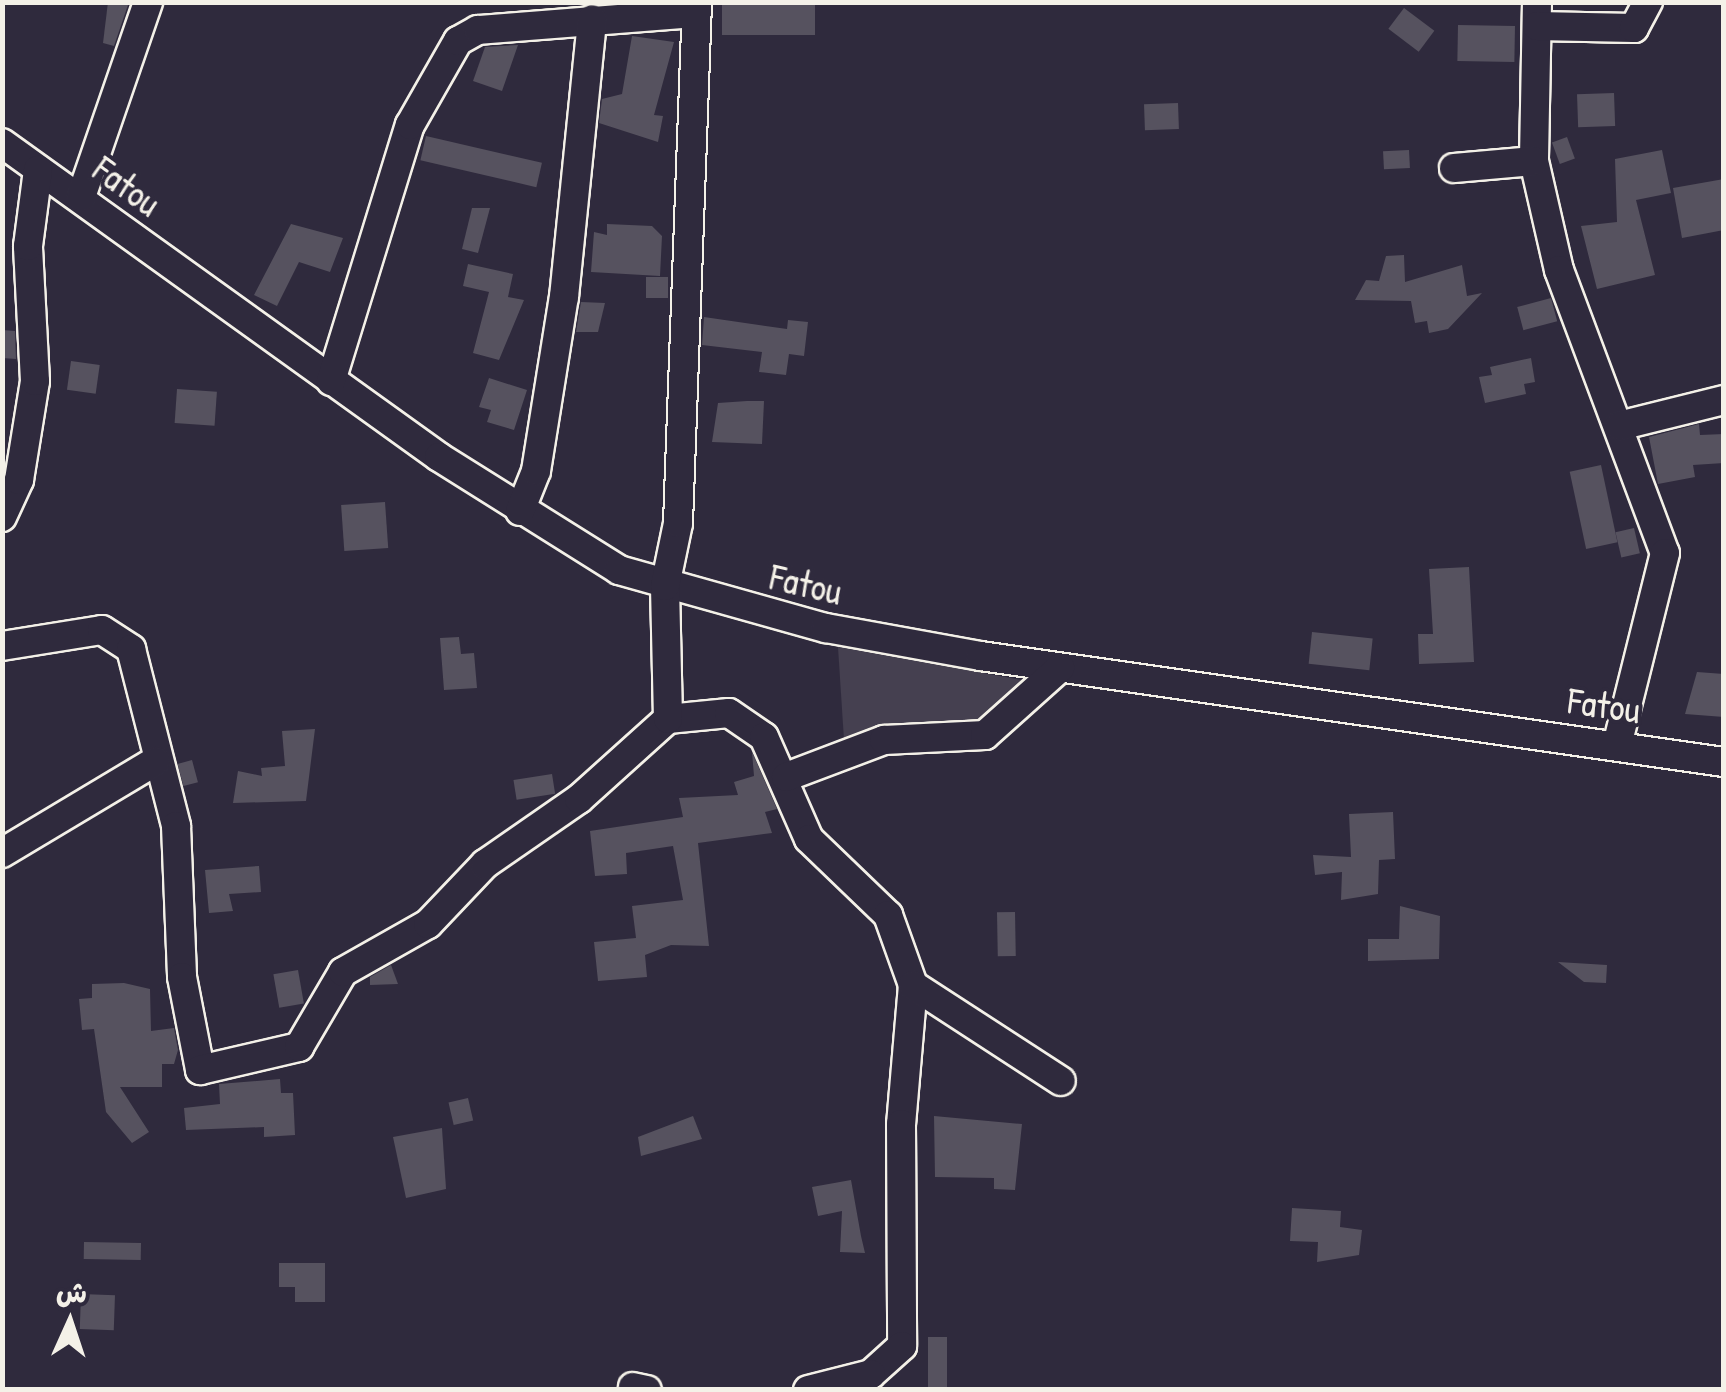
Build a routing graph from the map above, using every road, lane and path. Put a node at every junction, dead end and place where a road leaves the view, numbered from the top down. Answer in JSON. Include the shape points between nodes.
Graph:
{"nodes":[{"id":1,"x":148,"y":2,"type":"edge"},
{"id":2,"x":1648,"y":2,"type":"edge"},
{"id":3,"x":697,"y":8,"type":"edge"},
{"id":4,"x":1537,"y":14,"type":"edge"},
{"id":5,"x":592,"y":18,"type":"junction"},
{"id":6,"x":2,"y":143,"type":"edge"},
{"id":7,"x":1534,"y":161,"type":"junction"},
{"id":8,"x":1454,"y":168,"type":"dead end"},
{"id":9,"x":38,"y":170,"type":"junction"},
{"id":10,"x":80,"y":197,"type":"junction"},
{"id":11,"x":331,"y":382,"type":"junction"},
{"id":12,"x":1724,"y":400,"type":"edge"},
{"id":13,"x":1619,"y":426,"type":"junction"},
{"id":14,"x":520,"y":511,"type":"junction"},
{"id":15,"x":2,"y":517,"type":"edge"},
{"id":16,"x":665,"y":586,"type":"junction"},
{"id":17,"x":4,"y":645,"type":"edge"},
{"id":18,"x":1060,"y":668,"type":"junction"},
{"id":19,"x":668,"y":719,"type":"junction"},
{"id":20,"x":1618,"y":745,"type":"junction"},
{"id":21,"x":156,"y":761,"type":"junction"},
{"id":22,"x":1724,"y":762,"type":"edge"},
{"id":23,"x":786,"y":777,"type":"junction"},
{"id":24,"x":2,"y":853,"type":"edge"},
{"id":25,"x":914,"y":984,"type":"junction"},
{"id":26,"x":1061,"y":1081,"type":"dead end"},
{"id":27,"x":872,"y":1382,"type":"edge"},
{"id":28,"x":808,"y":1390,"type":"edge"}],
"edges":[{"from":1,"to":10,"type":"street"},
{"from":2,"to":4,"type":"street","via":[[1634,28]]},
{"from":3,"to":5,"type":"street"},
{"from":3,"to":16,"type":"street","via":[[678,524]]},
{"from":4,"to":7,"type":"street"},
{"from":5,"to":11,"type":"street","via":[[478,30],[458,41],[410,125]]},
{"from":5,"to":14,"type":"street","via":[[564,297],[536,471]]},
{"from":6,"to":9,"type":"street","name":"Fatou"},
{"from":7,"to":8,"type":"street"},
{"from":7,"to":13,"type":"street","via":[[1559,270]]},
{"from":9,"to":10,"type":"street","name":"Fatou"},
{"from":9,"to":15,"type":"street","via":[[28,246],[35,381],[19,480]]},
{"from":10,"to":11,"type":"street","name":"Fatou"},
{"from":11,"to":14,"type":"street","name":"Fatou"},
{"from":12,"to":13,"type":"street"},
{"from":13,"to":20,"type":"street","via":[[1665,553]]},
{"from":14,"to":16,"type":"street","name":"Fatou"},
{"from":16,"to":18,"type":"street","name":"Fatou","via":[[826,628]]},
{"from":16,"to":19,"type":"street"},
{"from":17,"to":21,"type":"street","via":[[102,630],[126,640]]},
{"from":18,"to":20,"type":"street","name":"Fatou"},
{"from":18,"to":23,"type":"street","via":[[985,735],[871,743]]},
{"from":19,"to":21,"type":"street","via":[[579,799],[485,864],[428,924],[343,972],[298,1046],[221,1069],[200,1070],[182,977],[181,858]]},
{"from":19,"to":23,"type":"street","via":[[730,712],[764,737]]},
{"from":20,"to":22,"type":"street","name":"Fatou"},
{"from":21,"to":24,"type":"street"},
{"from":23,"to":25,"type":"street","via":[[809,839],[888,916]]},
{"from":25,"to":26,"type":"street"},
{"from":25,"to":27,"type":"street","via":[[902,1124],[902,1346]]},
{"from":27,"to":28,"type":"street"}]}
